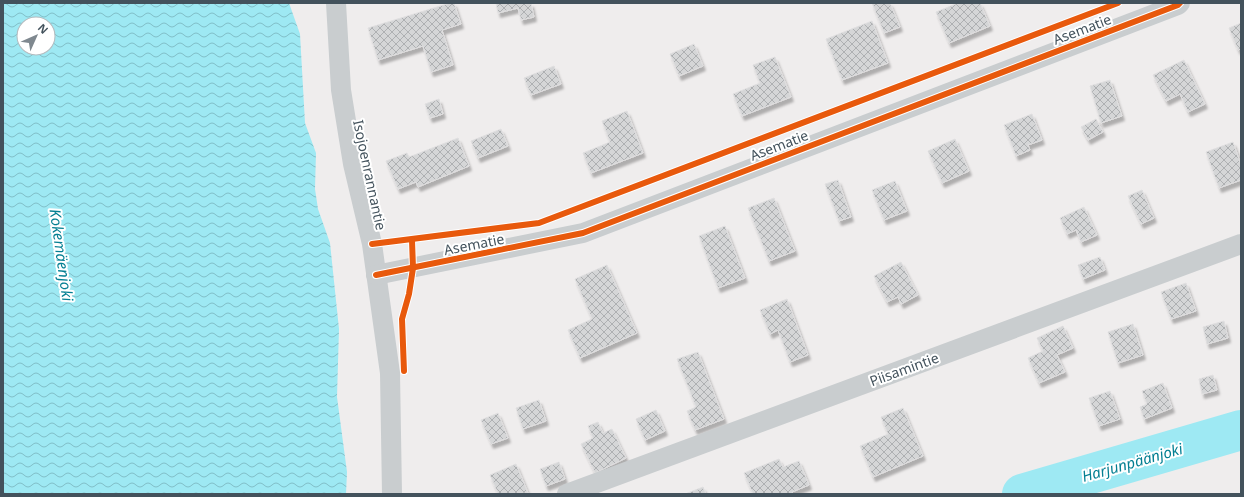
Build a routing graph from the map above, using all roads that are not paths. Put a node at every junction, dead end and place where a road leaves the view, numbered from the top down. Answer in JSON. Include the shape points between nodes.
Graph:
{"nodes":[{"id":1,"x":1180,"y":3,"type":"edge"},
{"id":2,"x":339,"y":4,"type":"edge"},
{"id":3,"x":1241,"y":244,"type":"edge"},
{"id":4,"x":376,"y":275,"type":"junction"},
{"id":5,"x":392,"y":494,"type":"edge"},
{"id":6,"x":566,"y":494,"type":"edge"}],
"edges":[{"from":1,"to":4,"type":"street","name":"Asematie","via":[[583,233]]},
{"from":2,"to":4,"type":"street","name":"Isojoenrannantie","via":[[341,90]]},
{"from":3,"to":6,"type":"street","name":"Piisamintie"},
{"from":4,"to":5,"type":"street","name":"Isojoenrannantie","via":[[390,373]]}]}
